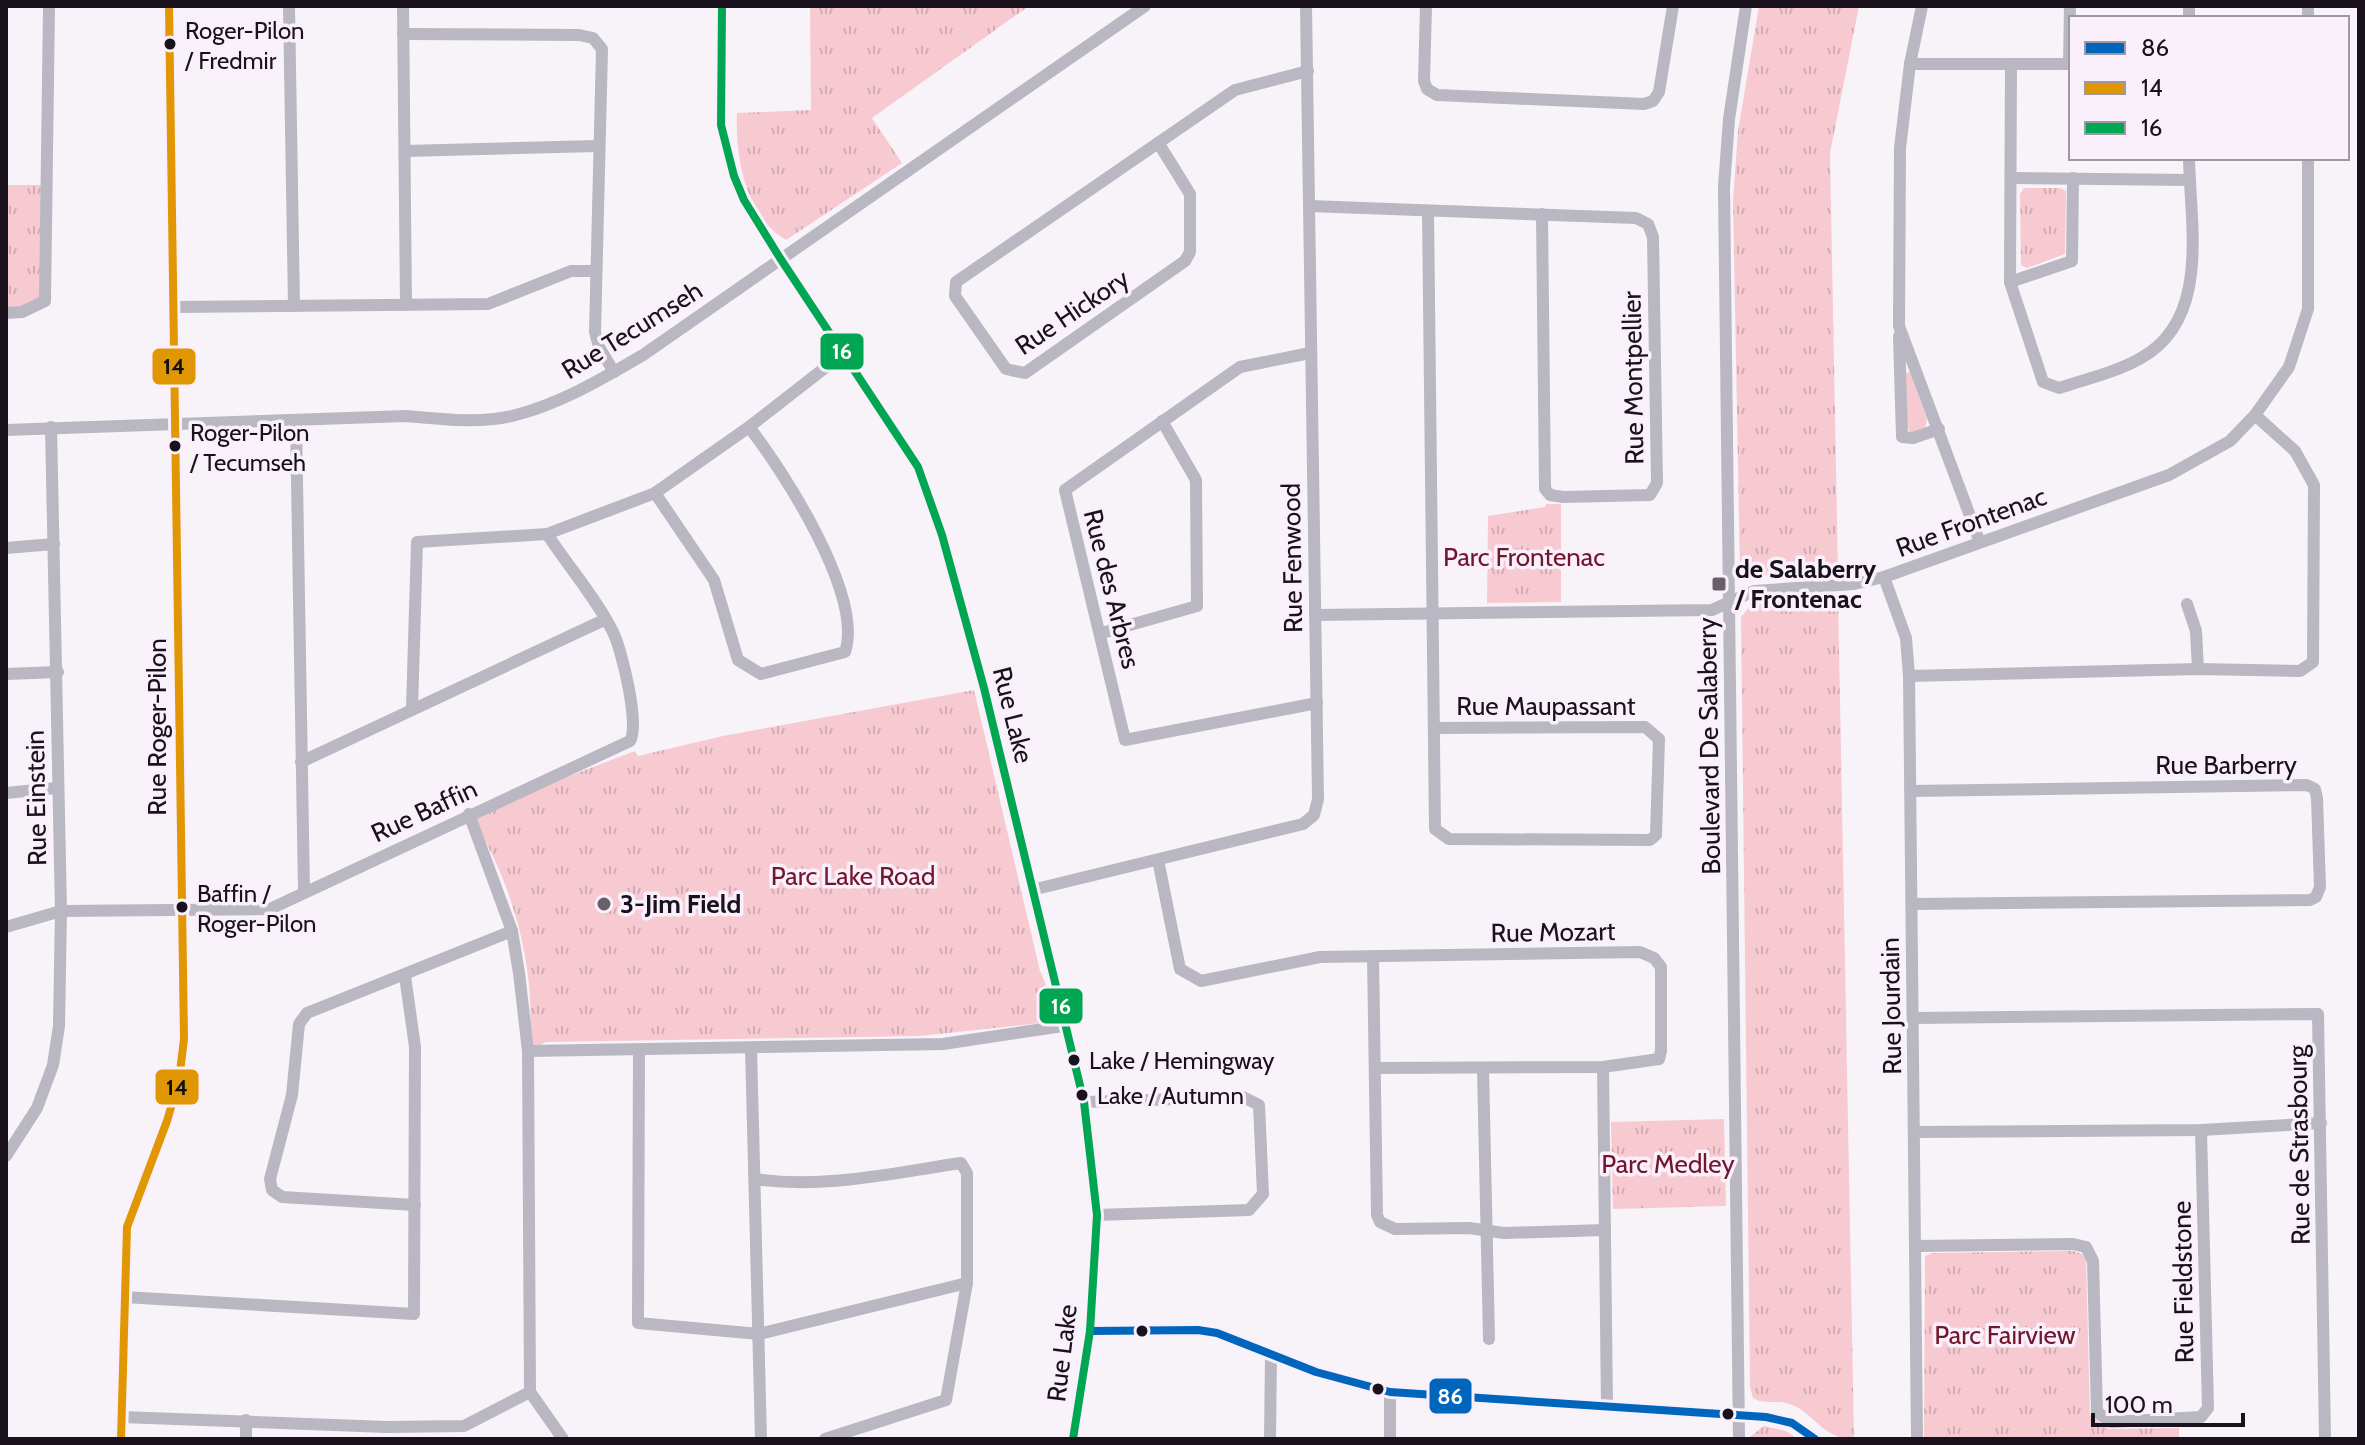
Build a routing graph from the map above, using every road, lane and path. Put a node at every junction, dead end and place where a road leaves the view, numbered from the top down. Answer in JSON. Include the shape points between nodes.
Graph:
{"nodes":[{"id":1,"x":49,"y":6,"type":"edge"},
{"id":2,"x":169,"y":6,"type":"edge"},
{"id":3,"x":289,"y":6,"type":"edge"},
{"id":4,"x":403,"y":6,"type":"edge"},
{"id":5,"x":722,"y":6,"type":"edge"},
{"id":6,"x":1145,"y":6,"type":"edge"},
{"id":7,"x":1306,"y":6,"type":"edge"},
{"id":8,"x":1426,"y":6,"type":"edge"},
{"id":9,"x":1673,"y":6,"type":"edge"},
{"id":10,"x":1746,"y":6,"type":"edge"},
{"id":11,"x":1922,"y":6,"type":"edge"},
{"id":12,"x":403,"y":34,"type":"junction"},
{"id":13,"x":1910,"y":64,"type":"junction"},
{"id":14,"x":2011,"y":64,"type":"junction"},
{"id":15,"x":2069,"y":64,"type":"edge"},
{"id":16,"x":1308,"y":71,"type":"junction"},
{"id":17,"x":1159,"y":144,"type":"junction"},
{"id":18,"x":597,"y":146,"type":"junction"},
{"id":19,"x":405,"y":151,"type":"junction"},
{"id":20,"x":2189,"y":160,"type":"edge"},
{"id":21,"x":2308,"y":160,"type":"edge"},
{"id":22,"x":2012,"y":178,"type":"junction"},
{"id":23,"x":2073,"y":178,"type":"junction"},
{"id":24,"x":2190,"y":180,"type":"junction"},
{"id":25,"x":1309,"y":206,"type":"junction"},
{"id":26,"x":1428,"y":211,"type":"junction"},
{"id":27,"x":1542,"y":214,"type":"junction"},
{"id":28,"x":780,"y":258,"type":"junction"},
{"id":29,"x":594,"y":271,"type":"junction"},
{"id":30,"x":2010,"y":282,"type":"junction"},
{"id":31,"x":406,"y":305,"type":"junction"},
{"id":32,"x":294,"y":306,"type":"junction"},
{"id":33,"x":174,"y":307,"type":"junction"},
{"id":34,"x":6,"y":313,"type":"edge"},
{"id":35,"x":1899,"y":326,"type":"junction"},
{"id":36,"x":844,"y":353,"type":"junction"},
{"id":37,"x":1310,"y":353,"type":"junction"},
{"id":38,"x":614,"y":372,"type":"junction"},
{"id":39,"x":2255,"y":415,"type":"junction"},
{"id":40,"x":296,"y":421,"type":"junction"},
{"id":41,"x":1162,"y":421,"type":"junction"},
{"id":42,"x":175,"y":422,"type":"junction"},
{"id":43,"x":51,"y":427,"type":"junction"},
{"id":44,"x":749,"y":427,"type":"junction"},
{"id":45,"x":1939,"y":429,"type":"junction"},
{"id":46,"x":6,"y":430,"type":"edge"},
{"id":47,"x":655,"y":493,"type":"junction"},
{"id":48,"x":547,"y":534,"type":"junction"},
{"id":49,"x":1979,"y":540,"type":"junction"},
{"id":50,"x":54,"y":544,"type":"junction"},
{"id":51,"x":6,"y":548,"type":"edge"},
{"id":52,"x":1884,"y":577,"type":"junction"},
{"id":53,"x":1729,"y":601,"type":"junction"},
{"id":54,"x":2187,"y":604,"type":"dead end"},
{"id":55,"x":1432,"y":614,"type":"junction"},
{"id":56,"x":1315,"y":615,"type":"junction"},
{"id":57,"x":604,"y":620,"type":"junction"},
{"id":58,"x":1102,"y":633,"type":"junction"},
{"id":59,"x":2198,"y":669,"type":"junction"},
{"id":60,"x":58,"y":672,"type":"junction"},
{"id":61,"x":6,"y":674,"type":"edge"},
{"id":62,"x":1909,"y":676,"type":"junction"},
{"id":63,"x":1317,"y":703,"type":"junction"},
{"id":64,"x":412,"y":709,"type":"junction"},
{"id":65,"x":1435,"y":728,"type":"junction"},
{"id":66,"x":301,"y":762,"type":"junction"},
{"id":67,"x":56,"y":788,"type":"junction"},
{"id":68,"x":1910,"y":791,"type":"junction"},
{"id":69,"x":6,"y":793,"type":"edge"},
{"id":70,"x":469,"y":814,"type":"junction"},
{"id":71,"x":1158,"y":860,"type":"junction"},
{"id":72,"x":1032,"y":890,"type":"junction"},
{"id":73,"x":304,"y":891,"type":"junction"},
{"id":74,"x":1912,"y":904,"type":"junction"},
{"id":75,"x":61,"y":911,"type":"junction"},
{"id":76,"x":183,"y":912,"type":"junction"},
{"id":77,"x":6,"y":927,"type":"edge"},
{"id":78,"x":512,"y":931,"type":"junction"},
{"id":79,"x":1373,"y":956,"type":"junction"},
{"id":80,"x":405,"y":976,"type":"junction"},
{"id":81,"x":1913,"y":1018,"type":"junction"},
{"id":82,"x":1063,"y":1026,"type":"junction"},
{"id":83,"x":751,"y":1048,"type":"junction"},
{"id":84,"x":639,"y":1050,"type":"junction"},
{"id":85,"x":528,"y":1051,"type":"junction"},
{"id":86,"x":1603,"y":1067,"type":"junction"},
{"id":87,"x":1375,"y":1068,"type":"junction"},
{"id":88,"x":1483,"y":1069,"type":"junction"},
{"id":89,"x":1084,"y":1102,"type":"junction"},
{"id":90,"x":2321,"y":1123,"type":"junction"},
{"id":91,"x":2201,"y":1130,"type":"junction"},
{"id":92,"x":1915,"y":1132,"type":"junction"},
{"id":93,"x":6,"y":1156,"type":"edge"},
{"id":94,"x":755,"y":1179,"type":"junction"},
{"id":95,"x":415,"y":1205,"type":"junction"},
{"id":96,"x":1097,"y":1215,"type":"junction"},
{"id":97,"x":1487,"y":1230,"type":"junction"},
{"id":98,"x":1605,"y":1230,"type":"junction"},
{"id":99,"x":1916,"y":1246,"type":"junction"},
{"id":100,"x":967,"y":1283,"type":"junction"},
{"id":101,"x":124,"y":1297,"type":"junction"},
{"id":102,"x":1090,"y":1331,"type":"junction"},
{"id":103,"x":759,"y":1334,"type":"junction"},
{"id":104,"x":1489,"y":1339,"type":"dead end"},
{"id":105,"x":1271,"y":1354,"type":"junction"},
{"id":106,"x":530,"y":1392,"type":"junction"},
{"id":107,"x":1390,"y":1392,"type":"junction"},
{"id":108,"x":1607,"y":1407,"type":"junction"},
{"id":109,"x":1739,"y":1415,"type":"junction"},
{"id":110,"x":122,"y":1417,"type":"junction"},
{"id":111,"x":246,"y":1420,"type":"junction"},
{"id":112,"x":386,"y":1433,"type":"edge"},
{"id":113,"x":1270,"y":1438,"type":"edge"},
{"id":114,"x":121,"y":1439,"type":"edge"},
{"id":115,"x":246,"y":1439,"type":"edge"},
{"id":116,"x":563,"y":1439,"type":"edge"},
{"id":117,"x":761,"y":1439,"type":"edge"},
{"id":118,"x":825,"y":1439,"type":"edge"},
{"id":119,"x":1073,"y":1439,"type":"edge"},
{"id":120,"x":1256,"y":1439,"type":"edge"},
{"id":121,"x":1390,"y":1439,"type":"edge"},
{"id":122,"x":1739,"y":1439,"type":"edge"},
{"id":123,"x":1815,"y":1439,"type":"edge"},
{"id":124,"x":1917,"y":1439,"type":"edge"},
{"id":125,"x":2325,"y":1439,"type":"edge"}],
"edges":[{"from":1,"to":34,"type":"street","via":[[45,301]]},
{"from":2,"to":33,"type":"street","name":"Rue Roger-Pilon"},
{"from":3,"to":32,"type":"street"},
{"from":4,"to":12,"type":"street"},
{"from":5,"to":28,"type":"street","name":"Rue Lake","via":[[720,96],[726,150],[744,200]]},
{"from":6,"to":28,"type":"street","name":"Rue Tecumseh"},
{"from":7,"to":16,"type":"street","name":"Rue Fenwood"},
{"from":8,"to":9,"type":"street","via":[[1424,81],[1437,95],[1644,104],[1659,92]]},
{"from":10,"to":53,"type":"street","name":"Boulevard De Salaberry","via":[[1724,187]]},
{"from":11,"to":13,"type":"street"},
{"from":12,"to":18,"type":"street","via":[[593,38],[602,49]]},
{"from":12,"to":19,"type":"street"},
{"from":13,"to":14,"type":"street"},
{"from":13,"to":35,"type":"street","via":[[1900,148]]},
{"from":14,"to":15,"type":"street"},
{"from":14,"to":22,"type":"street"},
{"from":16,"to":17,"type":"street","name":"Rue Hickory","via":[[1235,90]]},
{"from":16,"to":25,"type":"street","name":"Rue Fenwood"},
{"from":17,"to":17,"type":"street","name":"Rue Hickory","via":[[956,282],[955,296],[1006,369],[1025,373],[1185,261],[1190,252],[1190,194]]},
{"from":18,"to":19,"type":"street"},
{"from":18,"to":29,"type":"street"},
{"from":19,"to":31,"type":"street"},
{"from":20,"to":24,"type":"street"},
{"from":21,"to":39,"type":"street","name":"Rue Frontenac","via":[[2308,309],[2289,367]]},
{"from":22,"to":23,"type":"street"},
{"from":22,"to":30,"type":"street"},
{"from":23,"to":24,"type":"street"},
{"from":23,"to":30,"type":"street","via":[[2072,261]]},
{"from":24,"to":30,"type":"street","via":[[2192,284],[2166,338],[2142,358],[2051,387],[2043,382]]},
{"from":25,"to":26,"type":"street","name":"Rue Montpellier"},
{"from":25,"to":37,"type":"street","name":"Rue Fenwood"},
{"from":26,"to":27,"type":"street","name":"Rue Montpellier"},
{"from":26,"to":55,"type":"street","name":"Rue Maupassant"},
{"from":27,"to":27,"type":"street","name":"Rue Montpellier","via":[[1636,218],[1648,224],[1653,237],[1657,483],[1650,495],[1563,497],[1545,489]]},
{"from":28,"to":36,"type":"street","name":"Rue Lake"},
{"from":28,"to":38,"type":"street","name":"Rue Tecumseh"},
{"from":29,"to":31,"type":"street","via":[[571,271],[488,304]]},
{"from":29,"to":38,"type":"street","via":[[595,332]]},
{"from":31,"to":32,"type":"street"},
{"from":32,"to":33,"type":"street"},
{"from":33,"to":42,"type":"street","name":"Rue Roger-Pilon"},
{"from":35,"to":45,"type":"street"},
{"from":35,"to":45,"type":"street","via":[[1902,437]]},
{"from":36,"to":44,"type":"street"},
{"from":36,"to":72,"type":"street","name":"Rue Lake","via":[[918,467],[942,535]]},
{"from":37,"to":41,"type":"street","name":"Rue des Arbres","via":[[1240,367]]},
{"from":37,"to":56,"type":"street","name":"Rue Fenwood"},
{"from":38,"to":40,"type":"street","name":"Rue Tecumseh","via":[[567,397],[511,416]]},
{"from":39,"to":49,"type":"street","name":"Rue Frontenac","via":[[2230,441],[2169,475]]},
{"from":39,"to":59,"type":"street","via":[[2295,451],[2314,485],[2313,662],[2300,671]]},
{"from":40,"to":42,"type":"street","name":"Rue Tecumseh"},
{"from":40,"to":66,"type":"street"},
{"from":41,"to":58,"type":"street","name":"Rue des Arbres","via":[[1065,490]]},
{"from":41,"to":58,"type":"street","via":[[1196,480],[1197,606]]},
{"from":42,"to":43,"type":"street","name":"Rue Tecumseh"},
{"from":42,"to":76,"type":"street","name":"Rue Roger-Pilon"},
{"from":43,"to":46,"type":"street","name":"Rue Tecumseh"},
{"from":43,"to":50,"type":"street","name":"Rue Einstein"},
{"from":44,"to":47,"type":"street"},
{"from":44,"to":47,"type":"street","via":[[786,475],[814,525],[849,628],[845,652],[761,674],[738,660],[714,580]]},
{"from":45,"to":49,"type":"street"},
{"from":47,"to":48,"type":"street"},
{"from":48,"to":57,"type":"street","name":"Rue Baffin"},
{"from":48,"to":64,"type":"street","via":[[417,542]]},
{"from":49,"to":52,"type":"street","name":"Rue Frontenac"},
{"from":50,"to":51,"type":"street"},
{"from":50,"to":60,"type":"street","name":"Rue Einstein"},
{"from":52,"to":53,"type":"street","name":"Rue Frontenac","via":[[1754,591]]},
{"from":52,"to":62,"type":"street","name":"Rue Jourdain","via":[[1906,638]]},
{"from":53,"to":55,"type":"street","name":"Rue Frontenac","via":[[1712,610]]},
{"from":53,"to":109,"type":"street","name":"Boulevard De Salaberry"},
{"from":54,"to":59,"type":"street","via":[[2196,631]]},
{"from":55,"to":56,"type":"street","name":"Rue Frontenac"},
{"from":55,"to":65,"type":"street","name":"Rue Maupassant"},
{"from":56,"to":63,"type":"street","name":"Rue Fenwood"},
{"from":57,"to":64,"type":"street"},
{"from":57,"to":70,"type":"street","name":"Rue Baffin","via":[[614,633],[634,717],[632,739]]},
{"from":58,"to":63,"type":"street","name":"Rue des Arbres","via":[[1125,740]]},
{"from":59,"to":62,"type":"street"},
{"from":60,"to":61,"type":"street"},
{"from":60,"to":67,"type":"street","name":"Rue Einstein"},
{"from":62,"to":68,"type":"street","name":"Rue Jourdain"},
{"from":63,"to":71,"type":"street","name":"Rue Fenwood","via":[[1314,815],[1303,824]]},
{"from":64,"to":66,"type":"street"},
{"from":65,"to":65,"type":"street","name":"Rue Maupassant","via":[[1435,829],[1440,835],[1588,840],[1650,840],[1656,835],[1659,739],[1645,727]]},
{"from":66,"to":73,"type":"street"},
{"from":67,"to":69,"type":"street"},
{"from":67,"to":75,"type":"street","name":"Rue Einstein"},
{"from":68,"to":74,"type":"street","name":"Rue Jourdain"},
{"from":68,"to":74,"type":"street","name":"Rue Barberry","via":[[2307,785],[2317,798],[2320,887],[2310,900]]},
{"from":70,"to":73,"type":"street","name":"Rue Baffin"},
{"from":70,"to":78,"type":"street"},
{"from":71,"to":72,"type":"street","name":"Rue Fenwood"},
{"from":71,"to":79,"type":"street","name":"Rue Mozart","via":[[1180,969],[1201,981],[1320,957]]},
{"from":72,"to":82,"type":"street","name":"Rue Lake"},
{"from":73,"to":76,"type":"street","name":"Rue Baffin","via":[[270,909]]},
{"from":74,"to":81,"type":"street","name":"Rue Jourdain"},
{"from":75,"to":76,"type":"street","name":"Rue Baffin"},
{"from":75,"to":77,"type":"street","name":"Rue Baffin"},
{"from":75,"to":93,"type":"street","name":"Rue Einstein","via":[[53,1065],[37,1108]]},
{"from":76,"to":101,"type":"street","name":"Rue Roger-Pilon","via":[[184,1039],[179,1080],[127,1227]]},
{"from":78,"to":80,"type":"street"},
{"from":78,"to":85,"type":"street"},
{"from":79,"to":86,"type":"street","name":"Rue Mozart","via":[[1640,952],[1654,958],[1661,967],[1659,1059]]},
{"from":79,"to":87,"type":"street"},
{"from":80,"to":95,"type":"street","via":[[415,1047]]},
{"from":80,"to":95,"type":"street","via":[[307,1013],[299,1024],[292,1095],[270,1179],[272,1190],[282,1197]]},
{"from":81,"to":90,"type":"street","name":"Rue de Strasbourg","via":[[2318,1014]]},
{"from":81,"to":92,"type":"street","name":"Rue Jourdain"},
{"from":82,"to":83,"type":"street","via":[[959,1043]]},
{"from":82,"to":89,"type":"street","name":"Rue Lake"},
{"from":83,"to":84,"type":"street"},
{"from":83,"to":94,"type":"street"},
{"from":84,"to":85,"type":"street"},
{"from":84,"to":103,"type":"street","via":[[638,1323]]},
{"from":85,"to":106,"type":"street"},
{"from":86,"to":88,"type":"street","name":"Rue Mozart"},
{"from":86,"to":98,"type":"street"},
{"from":87,"to":88,"type":"street","name":"Rue Mozart"},
{"from":87,"to":97,"type":"street","via":[[1380,1222],[1395,1229]]},
{"from":88,"to":97,"type":"street"},
{"from":89,"to":96,"type":"street","name":"Rue Lake"},
{"from":89,"to":96,"type":"street","via":[[1243,1097],[1259,1105],[1263,1194],[1249,1210]]},
{"from":90,"to":91,"type":"street"},
{"from":90,"to":125,"type":"street","name":"Rue de Strasbourg"},
{"from":91,"to":92,"type":"street"},
{"from":91,"to":99,"type":"street","name":"Rue Fieldstone","via":[[2208,1408],[2201,1417],[2111,1422],[2097,1412],[2093,1261],[2086,1247]]},
{"from":92,"to":99,"type":"street","name":"Rue Jourdain"},
{"from":94,"to":100,"type":"street","via":[[843,1180],[961,1163],[967,1173]]},
{"from":94,"to":103,"type":"street"},
{"from":95,"to":101,"type":"street","via":[[414,1314]]},
{"from":96,"to":102,"type":"street","name":"Rue Lake"},
{"from":97,"to":98,"type":"street"},
{"from":97,"to":104,"type":"street"},
{"from":98,"to":108,"type":"street"},
{"from":99,"to":124,"type":"street","name":"Rue Jourdain"},
{"from":100,"to":103,"type":"street"},
{"from":100,"to":118,"type":"street","via":[[946,1400]]},
{"from":101,"to":110,"type":"street","name":"Rue Roger-Pilon"},
{"from":102,"to":105,"type":"street","via":[[1198,1330]]},
{"from":102,"to":119,"type":"street","name":"Rue Lake"},
{"from":103,"to":117,"type":"street"},
{"from":105,"to":107,"type":"street"},
{"from":105,"to":113,"type":"street"},
{"from":106,"to":112,"type":"street","via":[[464,1426]]},
{"from":106,"to":116,"type":"street"},
{"from":107,"to":108,"type":"street"},
{"from":107,"to":121,"type":"street"},
{"from":108,"to":109,"type":"street"},
{"from":109,"to":122,"type":"street","name":"Boulevard De Salaberry"},
{"from":109,"to":123,"type":"street","via":[[1780,1419]]},
{"from":110,"to":111,"type":"street"},
{"from":110,"to":114,"type":"street","name":"Rue Roger-Pilon"},
{"from":111,"to":112,"type":"street"},
{"from":111,"to":115,"type":"street"},
{"from":113,"to":120,"type":"street"}]}
